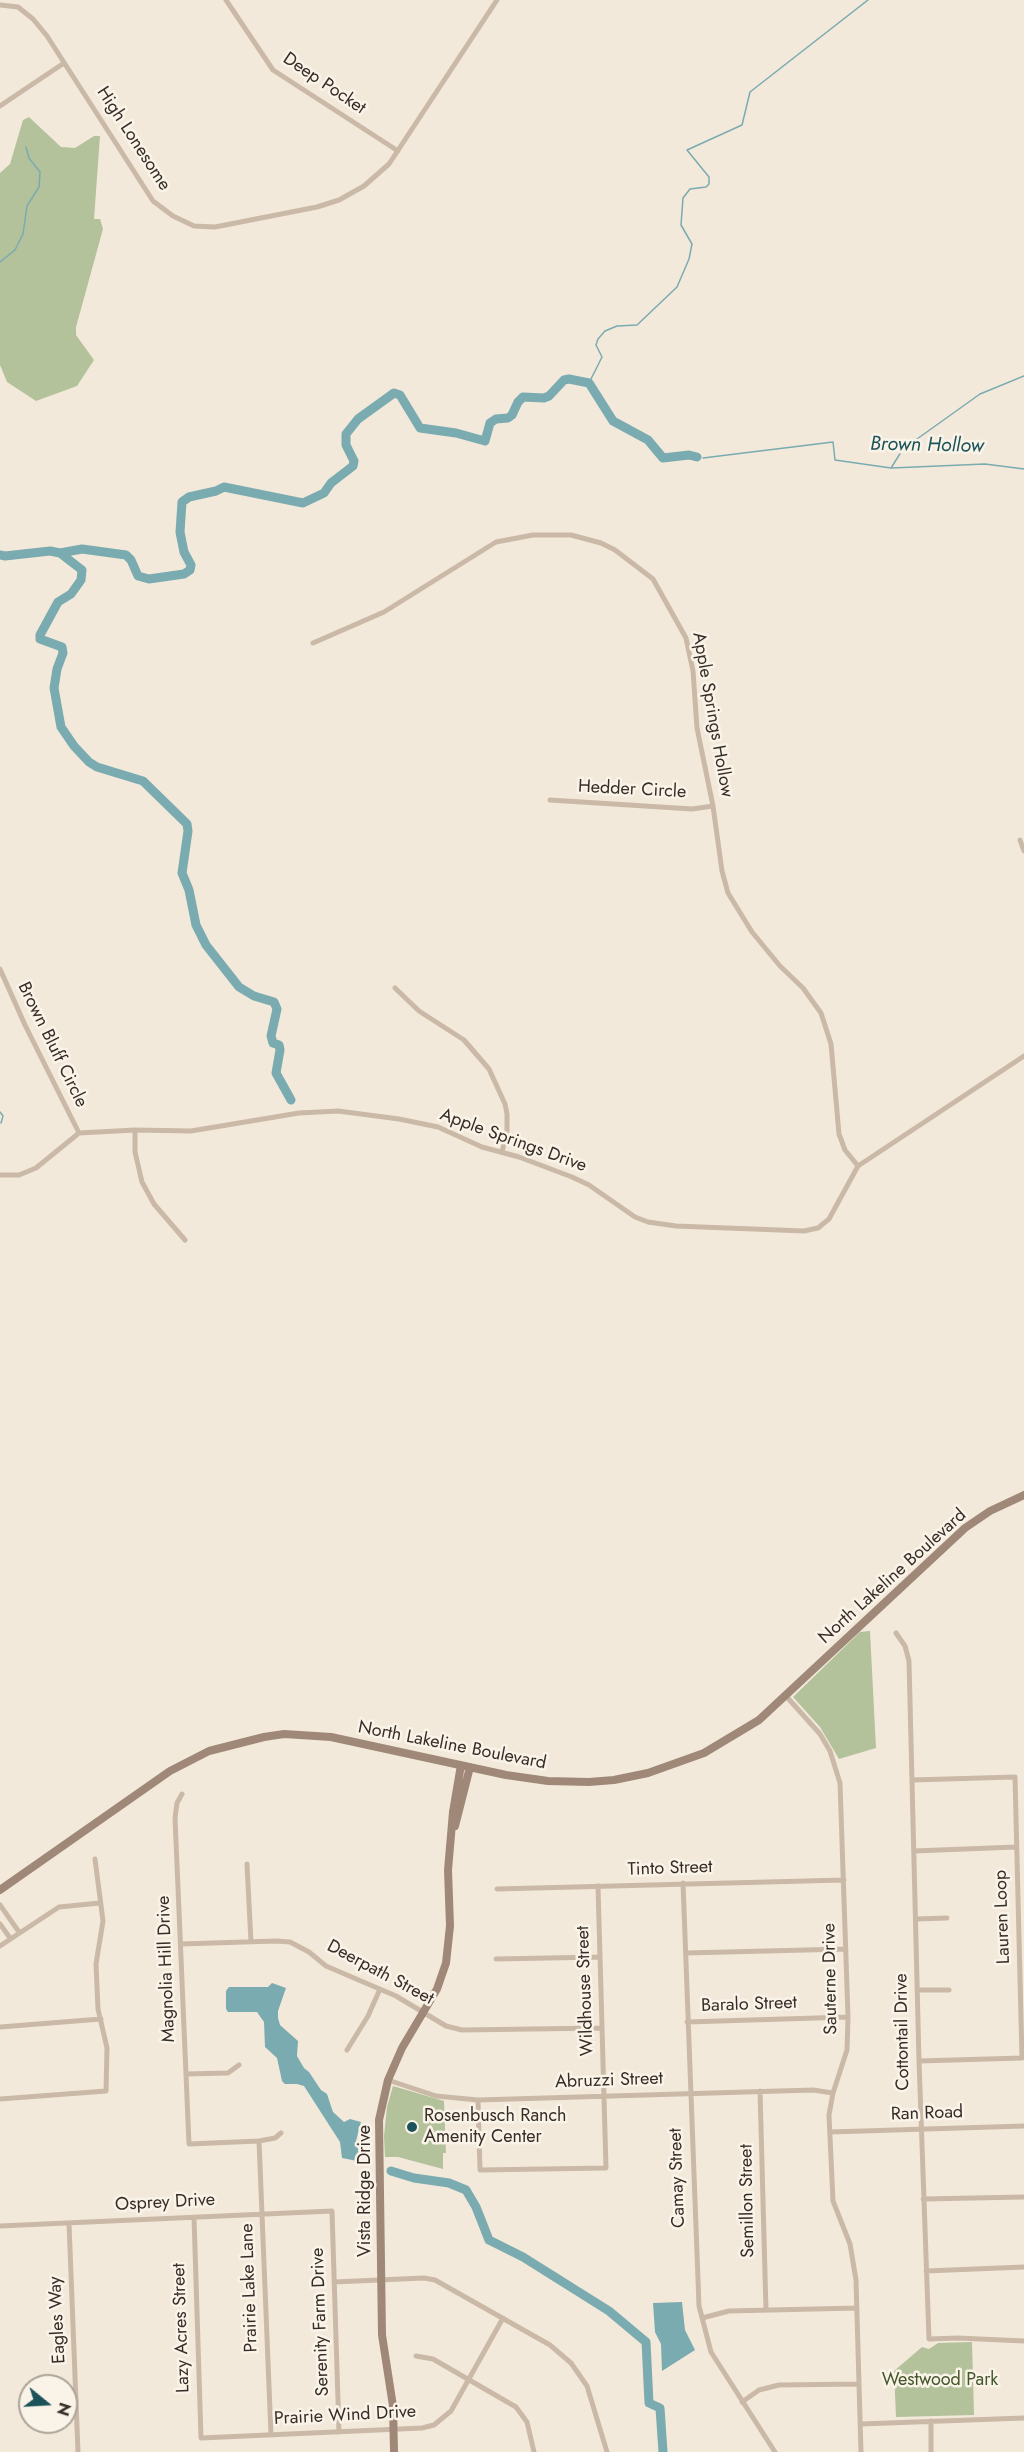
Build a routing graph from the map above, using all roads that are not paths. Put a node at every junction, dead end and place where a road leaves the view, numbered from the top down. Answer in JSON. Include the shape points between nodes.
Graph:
{"nodes":[{"id":1,"x":226,"y":0,"type":"edge"},
{"id":2,"x":497,"y":0,"type":"edge"},
{"id":3,"x":0,"y":4,"type":"edge"},
{"id":4,"x":64,"y":63,"type":"junction"},
{"id":5,"x":0,"y":106,"type":"edge"},
{"id":6,"x":398,"y":151,"type":"junction"},
{"id":7,"x":313,"y":644,"type":"dead end"},
{"id":8,"x":550,"y":800,"type":"dead end"},
{"id":9,"x":712,"y":806,"type":"junction"},
{"id":10,"x":1020,"y":840,"type":"dead end"},
{"id":11,"x":1024,"y":851,"type":"edge"},
{"id":12,"x":0,"y":969,"type":"edge"},
{"id":13,"x":395,"y":988,"type":"dead end"},
{"id":14,"x":1024,"y":1056,"type":"edge"},
{"id":15,"x":135,"y":1130,"type":"junction"},
{"id":16,"x":79,"y":1133,"type":"junction"},
{"id":17,"x":502,"y":1152,"type":"junction"},
{"id":18,"x":858,"y":1166,"type":"junction"},
{"id":19,"x":0,"y":1175,"type":"edge"},
{"id":20,"x":185,"y":1240,"type":"dead end"},
{"id":21,"x":1024,"y":1494,"type":"edge"},
{"id":22,"x":897,"y":1633,"type":"dead end"},
{"id":23,"x":786,"y":1696,"type":"junction"},
{"id":24,"x":465,"y":1766,"type":"junction"},
{"id":25,"x":912,"y":1780,"type":"junction"},
{"id":26,"x":182,"y":1794,"type":"dead end"},
{"id":27,"x":1016,"y":1847,"type":"junction"},
{"id":28,"x":914,"y":1851,"type":"junction"},
{"id":29,"x":95,"y":1859,"type":"dead end"},
{"id":30,"x":247,"y":1864,"type":"dead end"},
{"id":31,"x":844,"y":1880,"type":"junction"},
{"id":32,"x":683,"y":1883,"type":"junction"},
{"id":33,"x":598,"y":1886,"type":"junction"},
{"id":34,"x":497,"y":1889,"type":"dead end"},
{"id":35,"x":0,"y":1890,"type":"edge"},
{"id":36,"x":100,"y":1903,"type":"junction"},
{"id":37,"x":0,"y":1905,"type":"edge"},
{"id":38,"x":947,"y":1918,"type":"dead end"},
{"id":39,"x":916,"y":1919,"type":"junction"},
{"id":40,"x":0,"y":1924,"type":"edge"},
{"id":41,"x":20,"y":1932,"type":"junction"},
{"id":42,"x":10,"y":1938,"type":"junction"},
{"id":43,"x":251,"y":1942,"type":"junction"},
{"id":44,"x":181,"y":1944,"type":"junction"},
{"id":45,"x":0,"y":1946,"type":"edge"},
{"id":46,"x":846,"y":1949,"type":"junction"},
{"id":47,"x":686,"y":1953,"type":"junction"},
{"id":48,"x":600,"y":1957,"type":"junction"},
{"id":49,"x":496,"y":1959,"type":"dead end"},
{"id":50,"x":380,"y":1989,"type":"junction"},
{"id":51,"x":949,"y":1989,"type":"dead end"},
{"id":52,"x":917,"y":1990,"type":"junction"},
{"id":53,"x":424,"y":2013,"type":"junction"},
{"id":54,"x":848,"y":2018,"type":"junction"},
{"id":55,"x":100,"y":2019,"type":"junction"},
{"id":56,"x":687,"y":2022,"type":"junction"},
{"id":57,"x":0,"y":2027,"type":"edge"},
{"id":58,"x":602,"y":2028,"type":"junction"},
{"id":59,"x":347,"y":2050,"type":"dead end"},
{"id":60,"x":919,"y":2061,"type":"junction"},
{"id":61,"x":239,"y":2065,"type":"dead end"},
{"id":62,"x":186,"y":2074,"type":"junction"},
{"id":63,"x":388,"y":2080,"type":"junction"},
{"id":64,"x":760,"y":2091,"type":"junction"},
{"id":65,"x":833,"y":2093,"type":"junction"},
{"id":66,"x":690,"y":2094,"type":"junction"},
{"id":67,"x":604,"y":2097,"type":"junction"},
{"id":68,"x":0,"y":2099,"type":"edge"},
{"id":69,"x":478,"y":2100,"type":"junction"},
{"id":70,"x":1024,"y":2126,"type":"edge"},
{"id":71,"x":921,"y":2129,"type":"junction"},
{"id":72,"x":830,"y":2132,"type":"junction"},
{"id":73,"x":281,"y":2133,"type":"dead end"},
{"id":74,"x":259,"y":2141,"type":"junction"},
{"id":75,"x":1024,"y":2198,"type":"edge"},
{"id":76,"x":923,"y":2199,"type":"junction"},
{"id":77,"x":332,"y":2211,"type":"joint"},
{"id":78,"x":262,"y":2214,"type":"junction"},
{"id":79,"x":194,"y":2217,"type":"junction"},
{"id":80,"x":69,"y":2223,"type":"junction"},
{"id":81,"x":0,"y":2226,"type":"edge"},
{"id":82,"x":1024,"y":2267,"type":"edge"},
{"id":83,"x":926,"y":2271,"type":"junction"},
{"id":84,"x":381,"y":2279,"type":"junction"},
{"id":85,"x":334,"y":2282,"type":"junction"},
{"id":86,"x":857,"y":2308,"type":"junction"},
{"id":87,"x":766,"y":2310,"type":"junction"},
{"id":88,"x":503,"y":2318,"type":"junction"},
{"id":89,"x":702,"y":2318,"type":"junction"},
{"id":90,"x":1024,"y":2341,"type":"edge"},
{"id":91,"x":416,"y":2356,"type":"dead end"},
{"id":92,"x":468,"y":2379,"type":"junction"},
{"id":93,"x":859,"y":2384,"type":"junction"},
{"id":94,"x":742,"y":2402,"type":"junction"},
{"id":95,"x":1024,"y":2418,"type":"edge"},
{"id":96,"x":931,"y":2421,"type":"junction"},
{"id":97,"x":861,"y":2424,"type":"junction"},
{"id":98,"x":393,"y":2428,"type":"junction"},
{"id":99,"x":339,"y":2432,"type":"junction"},
{"id":100,"x":271,"y":2435,"type":"junction"},
{"id":101,"x":201,"y":2438,"type":"joint"},
{"id":102,"x":78,"y":2452,"type":"edge"},
{"id":103,"x":394,"y":2452,"type":"edge"},
{"id":104,"x":534,"y":2452,"type":"edge"},
{"id":105,"x":607,"y":2452,"type":"edge"},
{"id":106,"x":775,"y":2452,"type":"edge"},
{"id":107,"x":861,"y":2452,"type":"edge"},
{"id":108,"x":931,"y":2452,"type":"edge"}],
"edges":[{"from":1,"to":6,"type":"street","name":"Deep Pocket","via":[[273,70]]},
{"from":2,"to":6,"type":"street","name":"High Lonesome"},
{"from":3,"to":4,"type":"street","name":"High Lonesome","via":[[18,8],[33,19]]},
{"from":4,"to":5,"type":"street"},
{"from":4,"to":6,"type":"street","name":"High Lonesome","via":[[153,201],[194,226],[215,227],[339,200],[364,186]]},
{"from":7,"to":9,"type":"street","name":"Apple Springs Hollow","via":[[384,612],[496,542],[533,535],[571,535],[601,543],[652,579],[684,631]]},
{"from":8,"to":9,"type":"street","name":"Hedder Circle","via":[[692,809]]},
{"from":9,"to":18,"type":"street","name":"Apple Springs Hollow","via":[[722,871],[732,902],[780,966],[803,988],[824,1020],[831,1044],[839,1134],[845,1150]]},
{"from":10,"to":11,"type":"street"},
{"from":12,"to":16,"type":"street","name":"Brown Bluff Circle"},
{"from":13,"to":17,"type":"street","via":[[419,1011],[464,1040],[489,1069],[507,1114]]},
{"from":14,"to":18,"type":"street","name":"Apple Springs Drive"},
{"from":15,"to":16,"type":"street","name":"Apple Springs Drive"},
{"from":15,"to":17,"type":"street","name":"Apple Springs Drive","via":[[191,1131],[298,1113],[338,1111],[438,1127]]},
{"from":15,"to":20,"type":"street","via":[[142,1182],[154,1204]]},
{"from":16,"to":19,"type":"street","via":[[36,1168],[19,1175]]},
{"from":17,"to":18,"type":"street","name":"Apple Springs Drive","via":[[572,1177],[635,1217],[676,1226],[804,1231],[818,1228],[830,1219]]},
{"from":21,"to":23,"type":"street","name":"North Lakeline Boulevard","via":[[965,1528]]},
{"from":22,"to":25,"type":"street","name":"Cottontail Drive","via":[[909,1661]]},
{"from":23,"to":24,"type":"street","name":"North Lakeline Boulevard","via":[[759,1720],[704,1753],[648,1773],[589,1782],[548,1781]]},
{"from":23,"to":31,"type":"street","name":"Sauterne Drive","via":[[820,1734],[835,1765],[840,1783]]},
{"from":24,"to":35,"type":"street","name":"North Lakeline Boulevard","via":[[310,1735],[264,1737],[225,1746],[170,1771]]},
{"from":24,"to":53,"type":"street","name":"Vista Ridge Drive","via":[[448,1870],[449,1945],[437,1989]]},
{"from":25,"to":27,"type":"street","name":"Lauren Loop","via":[[1015,1777]]},
{"from":25,"to":28,"type":"street","name":"Cottontail Drive"},
{"from":26,"to":44,"type":"street","name":"Magnolia Hill Drive","via":[[175,1808]]},
{"from":27,"to":28,"type":"street"},
{"from":27,"to":60,"type":"street","name":"Lauren Loop","via":[[1022,2058]]},
{"from":28,"to":39,"type":"street","name":"Cottontail Drive"},
{"from":29,"to":36,"type":"street"},
{"from":30,"to":43,"type":"street"},
{"from":31,"to":32,"type":"street","name":"Tinto Street"},
{"from":31,"to":46,"type":"street","name":"Sauterne Drive"},
{"from":32,"to":33,"type":"street","name":"Tinto Street"},
{"from":32,"to":47,"type":"street","name":"Camay Street"},
{"from":33,"to":34,"type":"street","name":"Tinto Street"},
{"from":33,"to":48,"type":"street","name":"Wildhouse Street"},
{"from":36,"to":41,"type":"street","via":[[59,1907]]},
{"from":36,"to":55,"type":"street","via":[[103,1932],[96,1964]]},
{"from":37,"to":41,"type":"street"},
{"from":38,"to":39,"type":"street"},
{"from":39,"to":52,"type":"street","name":"Cottontail Drive"},
{"from":40,"to":42,"type":"street"},
{"from":41,"to":42,"type":"street"},
{"from":42,"to":45,"type":"street"},
{"from":43,"to":44,"type":"street","name":"Deerpath Street"},
{"from":43,"to":50,"type":"street","name":"Deerpath Street","via":[[282,1941],[297,1945],[326,1966]]},
{"from":44,"to":62,"type":"street","name":"Magnolia Hill Drive"},
{"from":46,"to":47,"type":"street"},
{"from":46,"to":54,"type":"street","name":"Sauterne Drive"},
{"from":47,"to":56,"type":"street","name":"Camay Street"},
{"from":48,"to":49,"type":"street"},
{"from":48,"to":58,"type":"street","name":"Wildhouse Street"},
{"from":50,"to":53,"type":"street","name":"Deerpath Street"},
{"from":50,"to":59,"type":"street"},
{"from":51,"to":52,"type":"street"},
{"from":52,"to":60,"type":"street","name":"Cottontail Drive"},
{"from":53,"to":58,"type":"street","name":"Deerpath Street","via":[[462,2030]]},
{"from":53,"to":63,"type":"street","name":"Vista Ridge Drive"},
{"from":54,"to":56,"type":"street","name":"Baralo Street"},
{"from":54,"to":65,"type":"street","name":"Sauterne Drive","via":[[847,2050]]},
{"from":55,"to":57,"type":"street"},
{"from":55,"to":68,"type":"street","via":[[107,2048],[106,2091]]},
{"from":56,"to":66,"type":"street","name":"Camay Street"},
{"from":58,"to":67,"type":"street","name":"Wildhouse Street"},
{"from":60,"to":71,"type":"street","name":"Cottontail Drive"},
{"from":61,"to":62,"type":"street","via":[[228,2073]]},
{"from":62,"to":74,"type":"street","name":"Magnolia Hill Drive","via":[[189,2144]]},
{"from":63,"to":69,"type":"street","name":"Abruzzi Street","via":[[436,2096]]},
{"from":63,"to":84,"type":"street","name":"Vista Ridge Drive","via":[[379,2120]]},
{"from":64,"to":65,"type":"street","name":"Abruzzi Street"},
{"from":64,"to":66,"type":"street","name":"Abruzzi Street"},
{"from":64,"to":87,"type":"street","name":"Semillon Street"},
{"from":65,"to":72,"type":"street","name":"Sauterne Drive"},
{"from":66,"to":67,"type":"street","name":"Abruzzi Street"},
{"from":66,"to":89,"type":"street","name":"Camay Street","via":[[697,2284]]},
{"from":67,"to":69,"type":"street","name":"Abruzzi Street"},
{"from":67,"to":69,"type":"street","name":"Wildhouse Street","via":[[606,2168],[480,2170]]},
{"from":70,"to":71,"type":"street","name":"Ran Road"},
{"from":71,"to":72,"type":"street","name":"Ran Road"},
{"from":71,"to":76,"type":"street","name":"Cottontail Drive"},
{"from":72,"to":86,"type":"street","name":"Sauterne Drive","via":[[833,2201],[850,2244]]},
{"from":73,"to":74,"type":"street"},
{"from":74,"to":78,"type":"street","name":"Prairie Lake Lane"},
{"from":75,"to":76,"type":"street"},
{"from":76,"to":83,"type":"street","name":"Cottontail Drive"},
{"from":77,"to":78,"type":"street","name":"Osprey Drive"},
{"from":77,"to":85,"type":"street","name":"Serenity Farm Drive"},
{"from":78,"to":79,"type":"street","name":"Osprey Drive"},
{"from":78,"to":100,"type":"street","name":"Prairie Lake Lane"},
{"from":79,"to":80,"type":"street","name":"Osprey Drive"},
{"from":79,"to":101,"type":"street","name":"Lazy Acres Street"},
{"from":80,"to":81,"type":"street","name":"Osprey Drive"},
{"from":80,"to":102,"type":"street","name":"Eagles Way"},
{"from":82,"to":83,"type":"street"},
{"from":83,"to":90,"type":"street","name":"Cottontail Drive","via":[[929,2339]]},
{"from":84,"to":85,"type":"street"},
{"from":84,"to":88,"type":"street","via":[[435,2280]]},
{"from":84,"to":98,"type":"street","name":"Vista Ridge Drive","via":[[383,2343]]},
{"from":85,"to":99,"type":"street","name":"Serenity Farm Drive"},
{"from":86,"to":87,"type":"street"},
{"from":86,"to":93,"type":"street","name":"Sauterne Drive"},
{"from":87,"to":89,"type":"street","via":[[729,2311]]},
{"from":88,"to":92,"type":"street","name":"Prairie Wind Drive"},
{"from":88,"to":105,"type":"street","via":[[556,2349],[581,2375],[593,2401]]},
{"from":89,"to":94,"type":"street","name":"Camay Street","via":[[711,2352]]},
{"from":91,"to":92,"type":"street","via":[[433,2359]]},
{"from":92,"to":98,"type":"street","name":"Prairie Wind Drive","via":[[443,2420],[422,2428]]},
{"from":92,"to":104,"type":"street","via":[[516,2407],[527,2422]]},
{"from":93,"to":94,"type":"street","via":[[770,2386]]},
{"from":93,"to":97,"type":"street","name":"Sauterne Drive"},
{"from":94,"to":106,"type":"street","name":"Camay Street"},
{"from":95,"to":96,"type":"street"},
{"from":96,"to":97,"type":"street"},
{"from":96,"to":108,"type":"street"},
{"from":97,"to":107,"type":"street","name":"Sauterne Drive"},
{"from":98,"to":99,"type":"street","name":"Prairie Wind Drive"},
{"from":98,"to":103,"type":"street","name":"Vista Ridge Drive"},
{"from":99,"to":100,"type":"street","name":"Prairie Wind Drive"},
{"from":100,"to":101,"type":"street","name":"Prairie Wind Drive"}]}
